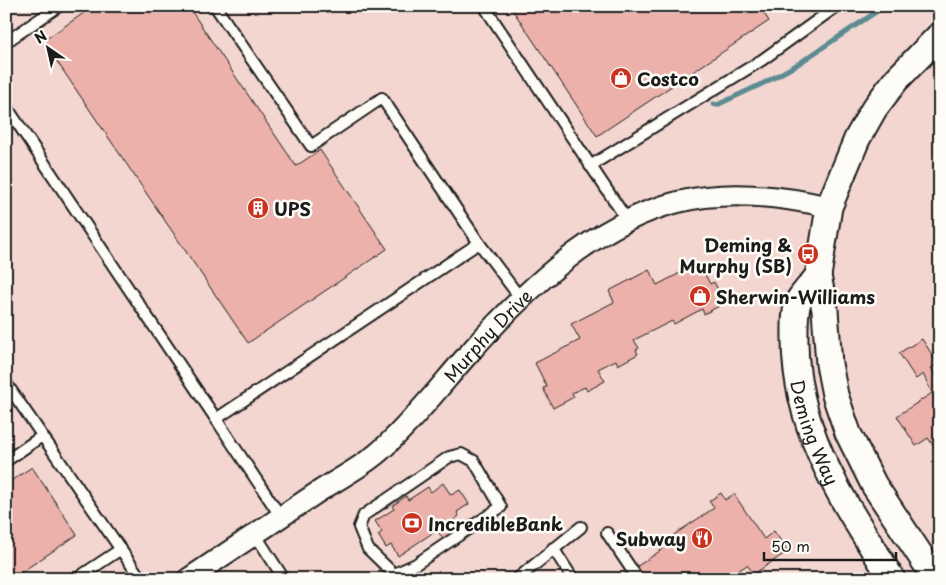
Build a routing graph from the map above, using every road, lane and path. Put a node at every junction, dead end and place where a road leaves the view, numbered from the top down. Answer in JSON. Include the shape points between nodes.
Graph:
{"nodes":[{"id":1,"x":59,"y":6,"type":"edge"},
{"id":2,"x":215,"y":6,"type":"edge"},
{"id":3,"x":484,"y":6,"type":"edge"},
{"id":4,"x":837,"y":6,"type":"edge"},
{"id":5,"x":940,"y":35,"type":"edge"},
{"id":6,"x":6,"y":42,"type":"edge"},
{"id":7,"x":6,"y":106,"type":"edge"},
{"id":8,"x":590,"y":166,"type":"junction"},
{"id":9,"x":829,"y":206,"type":"junction"},
{"id":10,"x":627,"y":220,"type":"junction"},
{"id":11,"x":479,"y":243,"type":"junction"},
{"id":12,"x":818,"y":276,"type":"junction"},
{"id":13,"x":521,"y":299,"type":"junction"},
{"id":14,"x":6,"y":383,"type":"edge"},
{"id":15,"x":216,"y":419,"type":"junction"},
{"id":16,"x":42,"y":436,"type":"junction"},
{"id":17,"x":6,"y":461,"type":"edge"},
{"id":18,"x":474,"y":461,"type":"joint"},
{"id":19,"x":281,"y":517,"type":"junction"},
{"id":20,"x":581,"y":527,"type":"dead end"},
{"id":21,"x":607,"y":533,"type":"dead end"},
{"id":22,"x":254,"y":534,"type":"junction"},
{"id":23,"x":553,"y":548,"type":"junction"},
{"id":24,"x":121,"y":549,"type":"junction"},
{"id":25,"x":76,"y":579,"type":"edge"},
{"id":26,"x":141,"y":579,"type":"edge"},
{"id":27,"x":188,"y":579,"type":"edge"},
{"id":28,"x":284,"y":579,"type":"edge"},
{"id":29,"x":517,"y":579,"type":"edge"},
{"id":30,"x":573,"y":579,"type":"edge"},
{"id":31,"x":638,"y":579,"type":"edge"},
{"id":32,"x":892,"y":579,"type":"edge"},
{"id":33,"x":936,"y":579,"type":"edge"}],
"edges":[{"from":1,"to":6,"type":"lane"},
{"from":2,"to":11,"type":"lane","via":[[311,146],[382,98]]},
{"from":3,"to":8,"type":"lane"},
{"from":4,"to":8,"type":"lane","via":[[762,60]]},
{"from":5,"to":9,"type":"street","name":"Deming Way","via":[[896,80],[874,109],[857,139]]},
{"from":7,"to":15,"type":"lane"},
{"from":8,"to":10,"type":"lane"},
{"from":9,"to":10,"type":"street","name":"Murphy Drive","via":[[802,200],[727,196],[678,202]]},
{"from":9,"to":12,"type":"street","name":"Deming Way"},
{"from":10,"to":13,"type":"street","name":"Murphy Drive","via":[[564,262]]},
{"from":11,"to":13,"type":"lane"},
{"from":11,"to":15,"type":"lane"},
{"from":12,"to":32,"type":"street","name":"Deming Way","via":[[798,302],[795,331],[798,387],[805,417],[839,494]]},
{"from":12,"to":33,"type":"street","name":"Deming Way","via":[[825,310],[829,364],[848,433],[874,485]]},
{"from":13,"to":19,"type":"street","name":"Murphy Drive","via":[[464,359],[434,397],[379,452]]},
{"from":14,"to":16,"type":"lane"},
{"from":15,"to":19,"type":"lane"},
{"from":16,"to":17,"type":"lane"},
{"from":16,"to":24,"type":"lane"},
{"from":18,"to":18,"type":"lane","via":[[461,454],[449,456],[364,515],[359,527],[368,549],[394,574],[416,564],[500,507]]},
{"from":19,"to":22,"type":"street","name":"Murphy Drive"},
{"from":20,"to":23,"type":"lane"},
{"from":21,"to":31,"type":"lane"},
{"from":22,"to":27,"type":"street","name":"Murphy Drive"},
{"from":22,"to":28,"type":"lane"},
{"from":23,"to":29,"type":"lane"},
{"from":23,"to":30,"type":"lane"},
{"from":24,"to":25,"type":"lane"},
{"from":24,"to":26,"type":"lane"}]}
